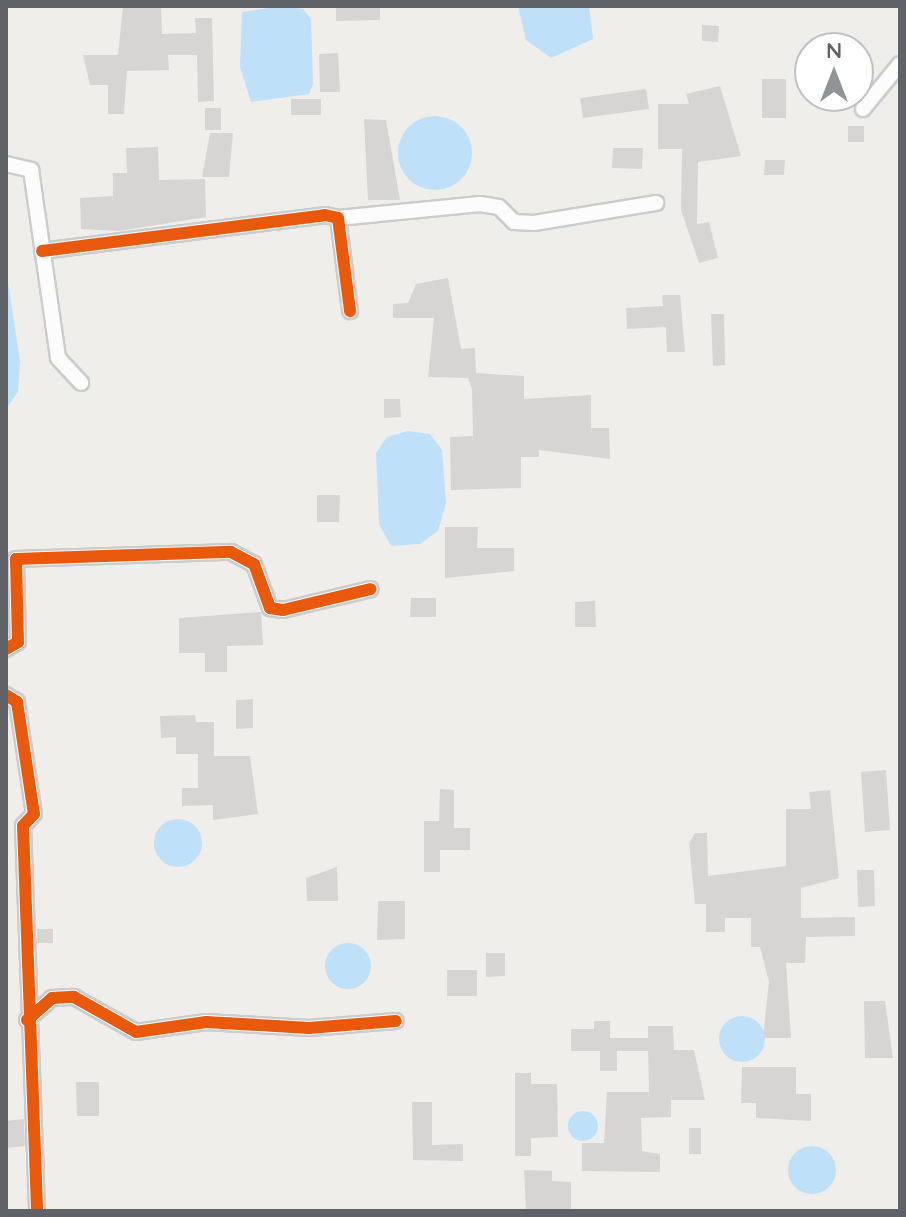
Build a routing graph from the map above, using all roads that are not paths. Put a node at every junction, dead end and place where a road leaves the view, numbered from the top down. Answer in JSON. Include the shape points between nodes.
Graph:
{"nodes":[{"id":1,"x":900,"y":64,"type":"edge"},
{"id":2,"x":874,"y":96,"type":"edge"},
{"id":3,"x":6,"y":164,"type":"edge"},
{"id":4,"x":656,"y":203,"type":"dead end"},
{"id":5,"x":338,"y":218,"type":"junction"},
{"id":6,"x":42,"y":251,"type":"junction"},
{"id":7,"x":350,"y":311,"type":"dead end"},
{"id":8,"x":81,"y":383,"type":"dead end"},
{"id":9,"x":371,"y":589,"type":"dead end"},
{"id":10,"x":6,"y":649,"type":"edge"},
{"id":11,"x":6,"y":695,"type":"edge"},
{"id":12,"x":27,"y":1020,"type":"junction"},
{"id":13,"x":396,"y":1021,"type":"dead end"},
{"id":14,"x":37,"y":1211,"type":"edge"}],
"edges":[{"from":1,"to":2,"type":"street"},
{"from":3,"to":6,"type":"street","via":[[31,170]]},
{"from":4,"to":5,"type":"street","via":[[534,223],[514,222],[499,207],[480,204]]},
{"from":5,"to":6,"type":"street"},
{"from":5,"to":7,"type":"street"},
{"from":6,"to":8,"type":"street","via":[[58,358]]},
{"from":9,"to":10,"type":"street","via":[[283,610],[270,608],[254,564],[231,552],[16,559],[18,642]]},
{"from":11,"to":12,"type":"street","via":[[17,702],[34,814],[23,826]]},
{"from":12,"to":13,"type":"street","via":[[52,998],[74,997],[136,1032],[206,1022],[309,1028]]},
{"from":12,"to":14,"type":"street"}]}
